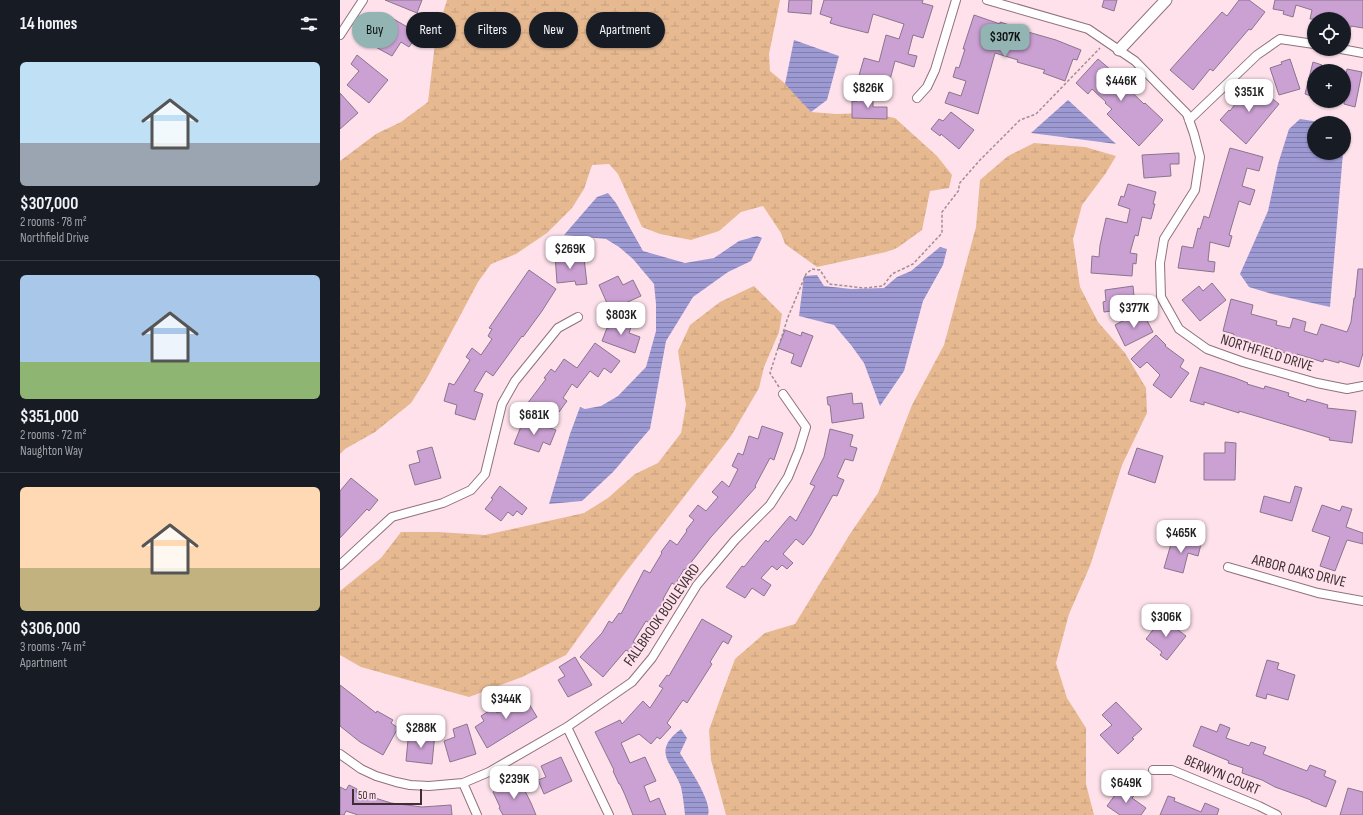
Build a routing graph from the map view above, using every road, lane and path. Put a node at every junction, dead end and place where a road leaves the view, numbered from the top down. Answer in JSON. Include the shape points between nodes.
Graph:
{"nodes":[{"id":1,"x":363,"y":0,"type":"edge"},
{"id":2,"x":956,"y":0,"type":"edge"},
{"id":3,"x":987,"y":0,"type":"edge"},
{"id":4,"x":1166,"y":0,"type":"edge"},
{"id":5,"x":340,"y":36,"type":"edge"},
{"id":6,"x":1106,"y":42,"type":"junction"},
{"id":7,"x":1307,"y":43,"type":"edge"},
{"id":8,"x":1119,"y":50,"type":"junction"},
{"id":9,"x":1351,"y":51,"type":"edge"},
{"id":10,"x":1363,"y":53,"type":"edge"},
{"id":11,"x":917,"y":98,"type":"dead end"},
{"id":12,"x":1189,"y":120,"type":"junction"},
{"id":13,"x":578,"y":317,"type":"dead end"},
{"id":14,"x":1363,"y":386,"type":"edge"},
{"id":15,"x":783,"y":394,"type":"joint"},
{"id":16,"x":340,"y":565,"type":"edge"},
{"id":17,"x":1228,"y":567,"type":"dead end"},
{"id":18,"x":1363,"y":601,"type":"edge"},
{"id":19,"x":567,"y":727,"type":"junction"},
{"id":20,"x":340,"y":754,"type":"edge"},
{"id":21,"x":1153,"y":770,"type":"dead end"},
{"id":22,"x":463,"y":783,"type":"junction"},
{"id":23,"x":477,"y":815,"type":"edge"},
{"id":24,"x":609,"y":815,"type":"edge"},
{"id":25,"x":1278,"y":815,"type":"edge"}],
"edges":[{"from":1,"to":5,"type":"street"},
{"from":2,"to":11,"type":"street","via":[[935,70],[927,87]]},
{"from":3,"to":6,"type":"street","name":"NORTHFIELD DRIVE","via":[[1088,29]]},
{"from":4,"to":8,"type":"street"},
{"from":6,"to":8,"type":"street","name":"NORTHFIELD DRIVE"},
{"from":6,"to":15,"type":"path","via":[[1036,114],[1020,120],[959,184],[959,190],[942,212],[942,233],[913,264],[892,274],[882,286],[864,288],[829,284],[820,270],[812,270],[806,274],[788,317],[770,373]]},
{"from":7,"to":12,"type":"street","via":[[1280,39],[1257,55]]},
{"from":8,"to":12,"type":"street","name":"NORTHFIELD DRIVE","via":[[1135,61],[1187,114]]},
{"from":9,"to":10,"type":"street"},
{"from":12,"to":14,"type":"street","name":"NORTHFIELD DRIVE","via":[[1200,156],[1194,190],[1164,240],[1160,263],[1161,297],[1179,328],[1207,349],[1243,362],[1317,383],[1347,389]]},
{"from":13,"to":16,"type":"street","via":[[558,328],[515,381],[502,404],[485,474],[471,490],[443,503],[392,517]]},
{"from":15,"to":19,"type":"street","name":"FALLBROOK BOULEVARD","via":[[806,427],[788,477],[770,505],[697,585],[652,658],[632,682]]},
{"from":17,"to":18,"type":"street","name":"ARBOR OAKS DRIVE","via":[[1318,593]]},
{"from":19,"to":22,"type":"street","name":"FALLBROOK BOULEVARD","via":[[489,772]]},
{"from":19,"to":24,"type":"street"},
{"from":20,"to":22,"type":"street","name":"FALLBROOK BOULEVARD","via":[[361,769],[396,782],[429,786]]},
{"from":21,"to":25,"type":"street","name":"BERWYN COURT","via":[[1172,770]]},
{"from":22,"to":23,"type":"street"}]}
